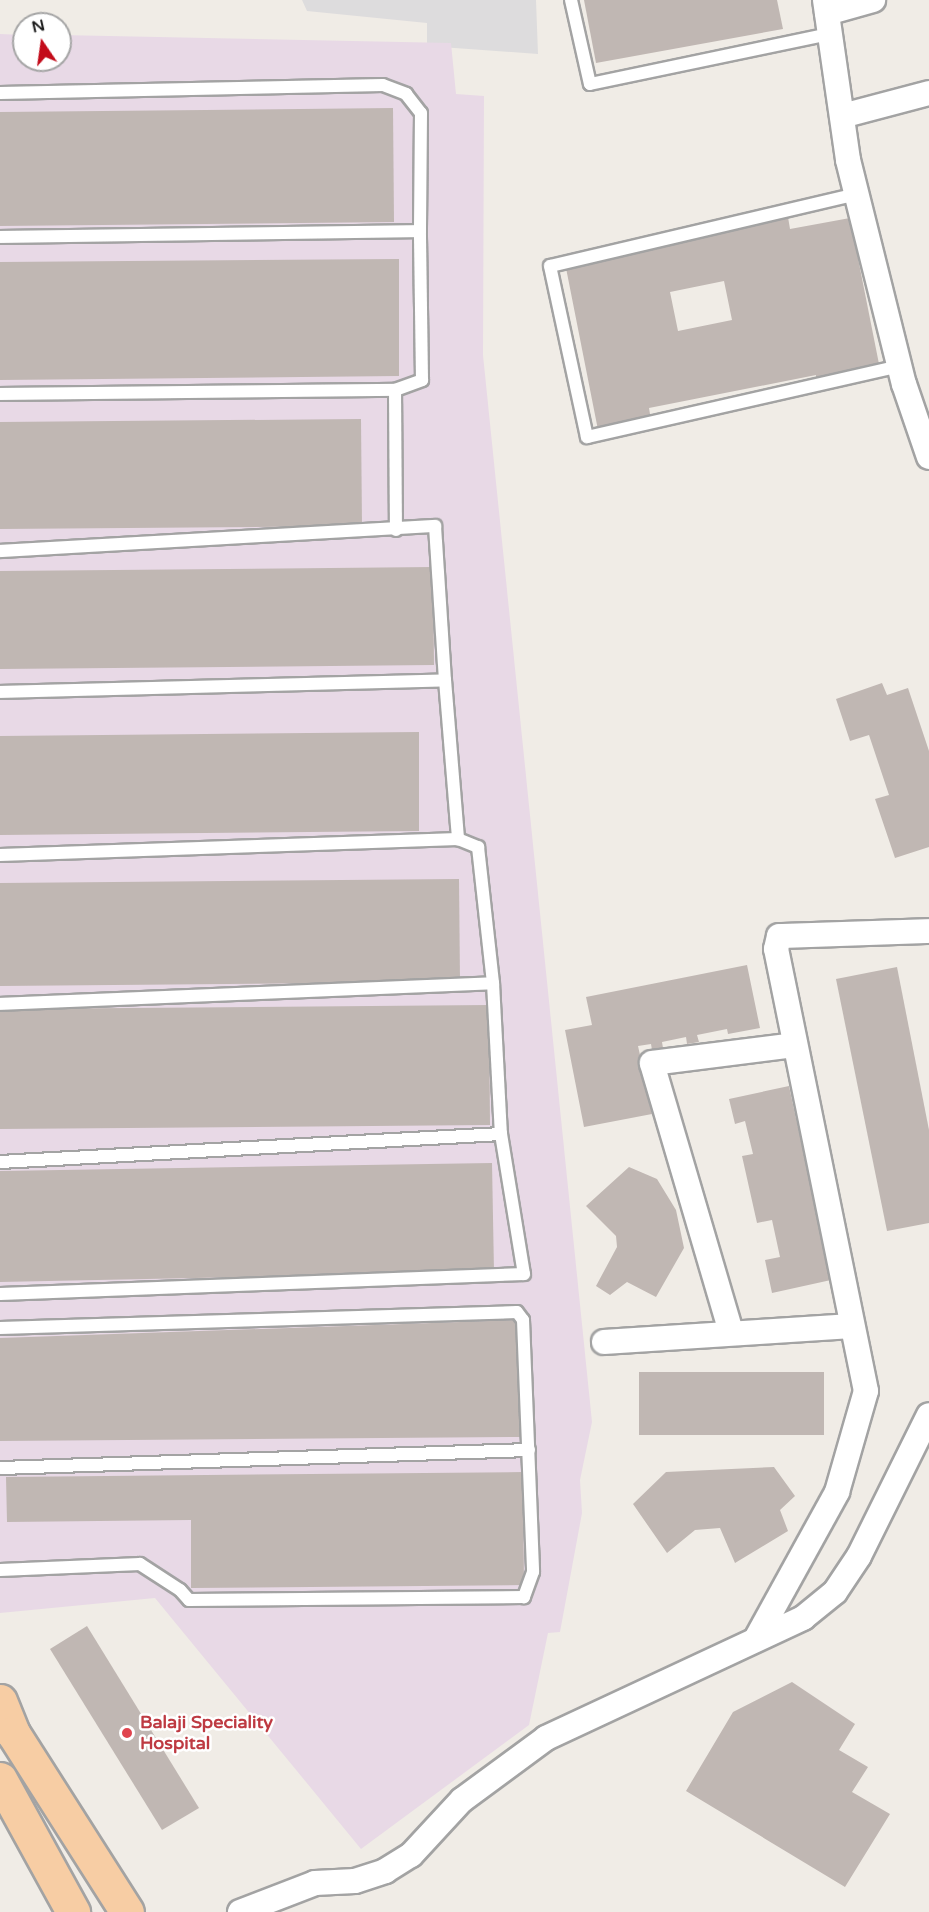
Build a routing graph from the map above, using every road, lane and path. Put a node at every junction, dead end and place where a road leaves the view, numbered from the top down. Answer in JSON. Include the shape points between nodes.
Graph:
{"nodes":[{"id":1,"x":571,"y":0,"type":"edge"},
{"id":2,"x":873,"y":0,"type":"edge"},
{"id":3,"x":828,"y":16,"type":"edge"},
{"id":4,"x":0,"y":93,"type":"edge"},
{"id":5,"x":929,"y":93,"type":"edge"},
{"id":6,"x":842,"y":116,"type":"junction"},
{"id":7,"x":857,"y":194,"type":"junction"},
{"id":8,"x":420,"y":231,"type":"junction"},
{"id":9,"x":0,"y":237,"type":"edge"},
{"id":10,"x":899,"y":366,"type":"junction"},
{"id":11,"x":395,"y":390,"type":"junction"},
{"id":12,"x":0,"y":394,"type":"edge"},
{"id":13,"x":921,"y":414,"type":"edge"},
{"id":14,"x":929,"y":457,"type":"edge"},
{"id":15,"x":396,"y":530,"type":"junction"},
{"id":16,"x":0,"y":551,"type":"edge"},
{"id":17,"x":446,"y":680,"type":"junction"},
{"id":18,"x":0,"y":692,"type":"edge"},
{"id":19,"x":458,"y":839,"type":"junction"},
{"id":20,"x":0,"y":855,"type":"edge"},
{"id":21,"x":929,"y":931,"type":"edge"},
{"id":22,"x":493,"y":983,"type":"junction"},
{"id":23,"x":0,"y":1004,"type":"edge"},
{"id":24,"x":794,"y":1045,"type":"junction"},
{"id":25,"x":501,"y":1134,"type":"junction"},
{"id":26,"x":0,"y":1162,"type":"edge"},
{"id":27,"x":0,"y":1294,"type":"edge"},
{"id":28,"x":851,"y":1326,"type":"junction"},
{"id":29,"x":0,"y":1328,"type":"edge"},
{"id":30,"x":730,"y":1332,"type":"junction"},
{"id":31,"x":604,"y":1342,"type":"dead end"},
{"id":32,"x":929,"y":1415,"type":"edge"},
{"id":33,"x":529,"y":1450,"type":"junction"},
{"id":34,"x":0,"y":1468,"type":"edge"},
{"id":35,"x":0,"y":1570,"type":"edge"},
{"id":36,"x":756,"y":1640,"type":"junction"},
{"id":37,"x":0,"y":1701,"type":"edge"},
{"id":38,"x":0,"y":1779,"type":"edge"},
{"id":39,"x":73,"y":1912,"type":"edge"},
{"id":40,"x":127,"y":1912,"type":"edge"},
{"id":41,"x":240,"y":1912,"type":"edge"}],
"edges":[{"from":1,"to":3,"type":"lane","via":[[590,84]]},
{"from":2,"to":3,"type":"street"},
{"from":3,"to":6,"type":"street"},
{"from":4,"to":8,"type":"lane","via":[[383,85],[406,94],[421,113]]},
{"from":5,"to":6,"type":"street"},
{"from":6,"to":7,"type":"street"},
{"from":7,"to":10,"type":"street"},
{"from":7,"to":10,"type":"lane","via":[[550,266],[586,437]]},
{"from":8,"to":9,"type":"lane"},
{"from":8,"to":11,"type":"lane","via":[[422,380]]},
{"from":10,"to":13,"type":"street"},
{"from":11,"to":12,"type":"lane"},
{"from":11,"to":15,"type":"lane"},
{"from":13,"to":14,"type":"street"},
{"from":15,"to":16,"type":"lane"},
{"from":15,"to":17,"type":"lane","via":[[435,526]]},
{"from":17,"to":18,"type":"lane"},
{"from":17,"to":19,"type":"lane"},
{"from":19,"to":20,"type":"lane"},
{"from":19,"to":22,"type":"lane","via":[[478,847]]},
{"from":21,"to":24,"type":"street","via":[[779,936],[776,950]]},
{"from":22,"to":23,"type":"lane"},
{"from":22,"to":25,"type":"lane"},
{"from":24,"to":28,"type":"street"},
{"from":24,"to":30,"type":"street","via":[[652,1063]]},
{"from":25,"to":26,"type":"lane"},
{"from":25,"to":27,"type":"lane","via":[[524,1274]]},
{"from":28,"to":30,"type":"street"},
{"from":28,"to":36,"type":"street","via":[[866,1391],[837,1492]]},
{"from":29,"to":33,"type":"lane","via":[[517,1312],[523,1320]]},
{"from":30,"to":31,"type":"street"},
{"from":32,"to":36,"type":"street","via":[[859,1556],[835,1592],[803,1618]]},
{"from":33,"to":34,"type":"lane"},
{"from":33,"to":35,"type":"lane","via":[[533,1572],[524,1597],[189,1600],[140,1564]]},
{"from":36,"to":41,"type":"street","via":[[546,1738],[462,1800],[411,1855],[385,1871],[355,1881],[315,1883]]},
{"from":37,"to":40,"type":"main road","via":[[13,1733]]},
{"from":38,"to":39,"type":"main road"}]}
